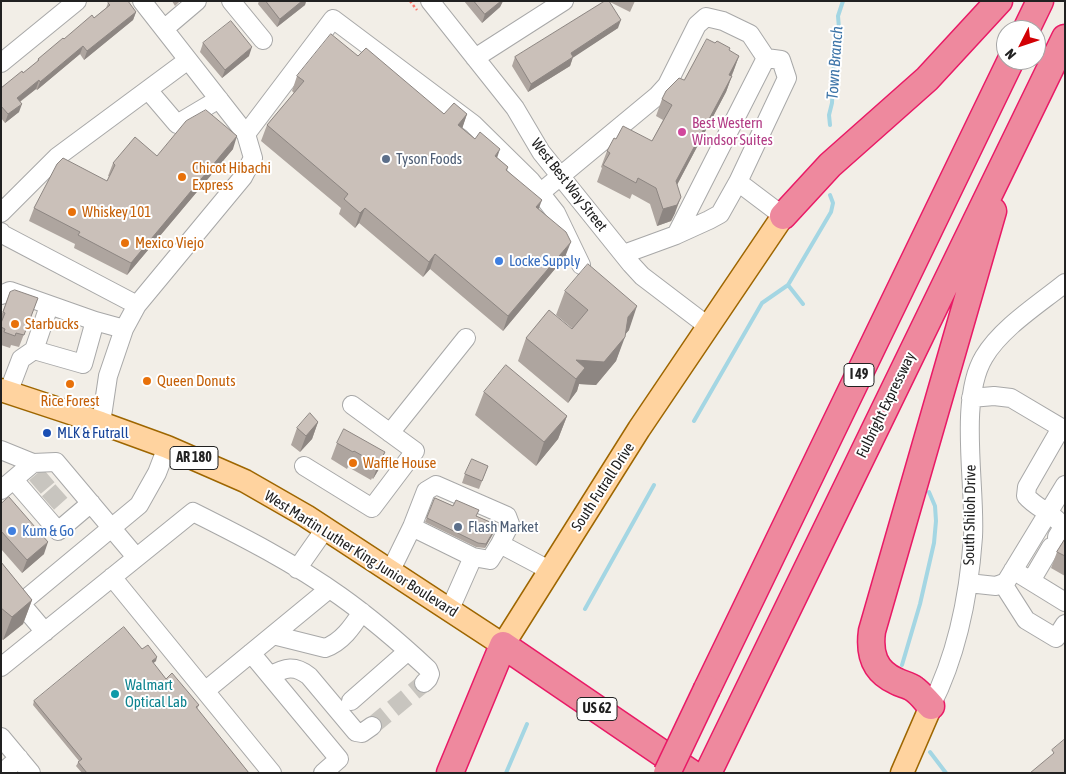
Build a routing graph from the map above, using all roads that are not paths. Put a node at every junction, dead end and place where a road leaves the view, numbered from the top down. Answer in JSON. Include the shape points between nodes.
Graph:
{"nodes":[{"id":1,"x":77,"y":1,"type":"edge"},
{"id":2,"x":142,"y":1,"type":"edge"},
{"id":3,"x":198,"y":1,"type":"edge"},
{"id":4,"x":231,"y":1,"type":"edge"},
{"id":5,"x":430,"y":1,"type":"edge"},
{"id":6,"x":564,"y":1,"type":"edge"},
{"id":7,"x":999,"y":1,"type":"edge"},
{"id":8,"x":1040,"y":1,"type":"edge"},
{"id":9,"x":541,"y":7,"type":"edge"},
{"id":10,"x":1031,"y":20,"type":"edge"},
{"id":11,"x":164,"y":29,"type":"junction"},
{"id":12,"x":1065,"y":38,"type":"edge"},
{"id":13,"x":263,"y":40,"type":"dead end"},
{"id":14,"x":183,"y":54,"type":"junction"},
{"id":15,"x":475,"y":58,"type":"junction"},
{"id":16,"x":766,"y":58,"type":"junction"},
{"id":17,"x":1,"y":63,"type":"edge"},
{"id":18,"x":1006,"y":70,"type":"edge"},
{"id":19,"x":148,"y":90,"type":"junction"},
{"id":20,"x":219,"y":99,"type":"junction"},
{"id":21,"x":246,"y":134,"type":"junction"},
{"id":22,"x":1013,"y":142,"type":"junction"},
{"id":23,"x":560,"y":176,"type":"junction"},
{"id":24,"x":738,"y":182,"type":"junction"},
{"id":25,"x":540,"y":193,"type":"junction"},
{"id":26,"x":1,"y":213,"type":"edge"},
{"id":27,"x":783,"y":216,"type":"junction"},
{"id":28,"x":1,"y":232,"type":"edge"},
{"id":29,"x":676,"y":235,"type":"junction"},
{"id":30,"x":624,"y":254,"type":"junction"},
{"id":31,"x":581,"y":265,"type":"dead end"},
{"id":32,"x":1065,"y":283,"type":"edge"},
{"id":33,"x":1,"y":295,"type":"edge"},
{"id":34,"x":137,"y":305,"type":"junction"},
{"id":35,"x":49,"y":306,"type":"junction"},
{"id":36,"x":95,"y":321,"type":"junction"},
{"id":37,"x":710,"y":327,"type":"junction"},
{"id":38,"x":124,"y":329,"type":"junction"},
{"id":39,"x":466,"y":338,"type":"dead end"},
{"id":40,"x":34,"y":350,"type":"junction"},
{"id":41,"x":5,"y":392,"type":"edge"},
{"id":42,"x":971,"y":398,"type":"junction"},
{"id":43,"x":352,"y":405,"type":"dead end"},
{"id":44,"x":101,"y":422,"type":"junction"},
{"id":45,"x":1063,"y":429,"type":"edge"},
{"id":46,"x":390,"y":433,"type":"junction"},
{"id":47,"x":167,"y":447,"type":"junction"},
{"id":48,"x":1,"y":450,"type":"edge"},
{"id":49,"x":33,"y":464,"type":"junction"},
{"id":50,"x":304,"y":466,"type":"dead end"},
{"id":51,"x":7,"y":485,"type":"edge"},
{"id":52,"x":1065,"y":485,"type":"edge"},
{"id":53,"x":91,"y":503,"type":"junction"},
{"id":54,"x":1048,"y":513,"type":"junction"},
{"id":55,"x":412,"y":527,"type":"junction"},
{"id":56,"x":111,"y":528,"type":"junction"},
{"id":57,"x":325,"y":529,"type":"junction"},
{"id":58,"x":500,"y":544,"type":"junction"},
{"id":59,"x":471,"y":553,"type":"junction"},
{"id":60,"x":136,"y":557,"type":"junction"},
{"id":61,"x":297,"y":569,"type":"junction"},
{"id":62,"x":390,"y":572,"type":"junction"},
{"id":63,"x":551,"y":572,"type":"junction"},
{"id":64,"x":112,"y":577,"type":"junction"},
{"id":65,"x":1008,"y":577,"type":"junction"},
{"id":66,"x":1,"y":580,"type":"edge"},
{"id":67,"x":1031,"y":581,"type":"junction"},
{"id":68,"x":968,"y":583,"type":"junction"},
{"id":69,"x":329,"y":589,"type":"junction"},
{"id":70,"x":1065,"y":602,"type":"edge"},
{"id":71,"x":21,"y":603,"type":"junction"},
{"id":72,"x":450,"y":609,"type":"junction"},
{"id":73,"x":362,"y":612,"type":"junction"},
{"id":74,"x":1065,"y":624,"type":"edge"},
{"id":75,"x":45,"y":632,"type":"junction"},
{"id":76,"x":273,"y":635,"type":"junction"},
{"id":77,"x":503,"y":645,"type":"junction"},
{"id":78,"x":408,"y":651,"type":"junction"},
{"id":79,"x":251,"y":653,"type":"junction"},
{"id":80,"x":1,"y":667,"type":"edge"},
{"id":81,"x":270,"y":676,"type":"junction"},
{"id":82,"x":424,"y":683,"type":"dead end"},
{"id":83,"x":205,"y":691,"type":"junction"},
{"id":84,"x":351,"y":700,"type":"dead end"},
{"id":85,"x":931,"y":706,"type":"junction"},
{"id":86,"x":372,"y":726,"type":"tunnel mouth"},
{"id":87,"x":1,"y":737,"type":"edge"},
{"id":88,"x":19,"y":758,"type":"junction"},
{"id":89,"x":2,"y":773,"type":"edge"},
{"id":90,"x":31,"y":773,"type":"edge"},
{"id":91,"x":272,"y":773,"type":"edge"},
{"id":92,"x":323,"y":773,"type":"edge"},
{"id":93,"x":450,"y":773,"type":"edge"},
{"id":94,"x":667,"y":773,"type":"edge"},
{"id":95,"x":691,"y":773,"type":"edge"},
{"id":96,"x":708,"y":773,"type":"edge"},
{"id":97,"x":902,"y":773,"type":"edge"}],
"edges":[{"from":1,"to":17,"type":"street"},
{"from":2,"to":11,"type":"street"},
{"from":3,"to":11,"type":"street"},
{"from":4,"to":13,"type":"street"},
{"from":5,"to":15,"type":"street","name":"West Best Way Street"},
{"from":6,"to":9,"type":"street"},
{"from":7,"to":27,"type":"highway","via":[[927,79],[830,165]]},
{"from":8,"to":10,"type":"highway"},
{"from":9,"to":15,"type":"street"},
{"from":11,"to":14,"type":"street"},
{"from":12,"to":22,"type":"highway","name":"Fulbright Expressway","number":"I 49"},
{"from":14,"to":19,"type":"street"},
{"from":14,"to":20,"type":"street"},
{"from":15,"to":23,"type":"street","name":"West Best Way Street","via":[[515,108],[533,141]]},
{"from":16,"to":23,"type":"street","via":[[750,34],[706,17],[697,24],[667,85],[657,96]]},
{"from":16,"to":24,"type":"street","via":[[781,60],[787,78]]},
{"from":16,"to":29,"type":"street"},
{"from":18,"to":94,"type":"highway","number":"I 49","bridge":true},
{"from":19,"to":20,"type":"street","via":[[177,124]]},
{"from":19,"to":26,"type":"street","via":[[57,157]]},
{"from":20,"to":21,"type":"street"},
{"from":21,"to":25,"type":"street","via":[[333,19],[473,124]]},
{"from":21,"to":34,"type":"street","via":[[253,158],[243,177]]},
{"from":22,"to":85,"type":"highway","via":[[870,644],[881,671],[915,689]]},
{"from":22,"to":96,"type":"highway","name":"Fulbright Expressway","number":"I 49"},
{"from":23,"to":25,"type":"street"},
{"from":23,"to":30,"type":"street","name":"West Best Way Street"},
{"from":24,"to":27,"type":"street"},
{"from":24,"to":29,"type":"street","via":[[720,214]]},
{"from":25,"to":31,"type":"street","via":[[556,213]]},
{"from":27,"to":37,"type":"main road","name":"South Futrall Drive"},
{"from":28,"to":34,"type":"street"},
{"from":29,"to":30,"type":"street"},
{"from":30,"to":37,"type":"street","name":"West Best Way Street","via":[[642,276]]},
{"from":32,"to":42,"type":"street","name":"South Shiloh Drive","via":[[998,339],[984,357],[975,377]]},
{"from":33,"to":35,"type":"street","via":[[10,291]]},
{"from":34,"to":38,"type":"street"},
{"from":35,"to":36,"type":"street"},
{"from":35,"to":40,"type":"street"},
{"from":36,"to":38,"type":"street"},
{"from":36,"to":40,"type":"street","via":[[83,364]]},
{"from":37,"to":63,"type":"main road","name":"South Futrall Drive","via":[[639,429]]},
{"from":38,"to":44,"type":"street","via":[[108,376]]},
{"from":39,"to":46,"type":"street"},
{"from":40,"to":41,"type":"street","via":[[21,359]]},
{"from":41,"to":44,"type":"main road","name":"West Martin Luther King Junior Boulevard","number":"AR 180"},
{"from":42,"to":45,"type":"street","via":[[1011,398]]},
{"from":42,"to":68,"type":"street","name":"South Shiloh Drive","via":[[973,536]]},
{"from":43,"to":46,"type":"street"},
{"from":44,"to":47,"type":"main road","name":"West Martin Luther King Junior Boulevard","number":"AR 180"},
{"from":45,"to":54,"type":"street","via":[[1027,486],[1026,496],[1033,505]]},
{"from":46,"to":50,"type":"street","via":[[415,451],[372,508]]},
{"from":47,"to":56,"type":"street","via":[[158,473],[139,504]]},
{"from":47,"to":57,"type":"main road","name":"West Martin Luther King Junior Boulevard","number":"AR 180","via":[[245,481]]},
{"from":48,"to":49,"type":"street"},
{"from":49,"to":51,"type":"street"},
{"from":49,"to":53,"type":"street","via":[[56,462],[57,468]]},
{"from":51,"to":53,"type":"street","via":[[30,491],[44,506],[58,531]]},
{"from":52,"to":54,"type":"street"},
{"from":53,"to":56,"type":"street"},
{"from":54,"to":65,"type":"street"},
{"from":54,"to":67,"type":"street","via":[[1063,527]]},
{"from":55,"to":58,"type":"street","via":[[426,491],[436,485],[447,499],[487,517],[508,516],[510,524]]},
{"from":55,"to":59,"type":"street"},
{"from":55,"to":62,"type":"street"},
{"from":56,"to":60,"type":"street"},
{"from":56,"to":71,"type":"street"},
{"from":57,"to":61,"type":"street"},
{"from":57,"to":62,"type":"main road","name":"West Martin Luther King Junior Boulevard","number":"AR 180"},
{"from":58,"to":59,"type":"street","via":[[490,560]]},
{"from":58,"to":63,"type":"street"},
{"from":59,"to":72,"type":"street"},
{"from":60,"to":61,"type":"street","via":[[193,512]]},
{"from":60,"to":64,"type":"street"},
{"from":61,"to":69,"type":"street"},
{"from":62,"to":72,"type":"main road","name":"West Martin Luther King Junior Boulevard","number":"AR 180"},
{"from":63,"to":77,"type":"main road","name":"South Futrall Drive"},
{"from":64,"to":75,"type":"street"},
{"from":64,"to":83,"type":"street"},
{"from":65,"to":67,"type":"street"},
{"from":65,"to":68,"type":"street","via":[[996,586]]},
{"from":65,"to":74,"type":"street","via":[[1026,620],[1056,638]]},
{"from":66,"to":71,"type":"street"},
{"from":67,"to":70,"type":"street"},
{"from":68,"to":85,"type":"street","name":"South Shiloh Drive","via":[[955,642]]},
{"from":69,"to":73,"type":"street"},
{"from":69,"to":76,"type":"street"},
{"from":71,"to":75,"type":"street"},
{"from":72,"to":77,"type":"main road","name":"West Martin Luther King Junior Boulevard","number":"AR 180"},
{"from":73,"to":76,"type":"street","via":[[349,631],[325,648]]},
{"from":73,"to":78,"type":"street"},
{"from":75,"to":80,"type":"street"},
{"from":76,"to":79,"type":"street"},
{"from":77,"to":93,"type":"highway","name":"South Futrall Drive"},
{"from":77,"to":95,"type":"highway","name":"West Martin Luther King Junior Boulevard","number":"US 62"},
{"from":78,"to":82,"type":"street","via":[[428,669],[430,674]]},
{"from":78,"to":84,"type":"street"},
{"from":79,"to":81,"type":"street"},
{"from":79,"to":83,"type":"street"},
{"from":81,"to":86,"type":"street","via":[[291,668],[302,670],[356,732],[362,733]]},
{"from":81,"to":92,"type":"street","via":[[339,759]]},
{"from":83,"to":91,"type":"street"},
{"from":85,"to":97,"type":"main road","name":"South Shiloh Drive"},
{"from":87,"to":88,"type":"street"},
{"from":88,"to":89,"type":"street"},
{"from":88,"to":90,"type":"street"}]}
